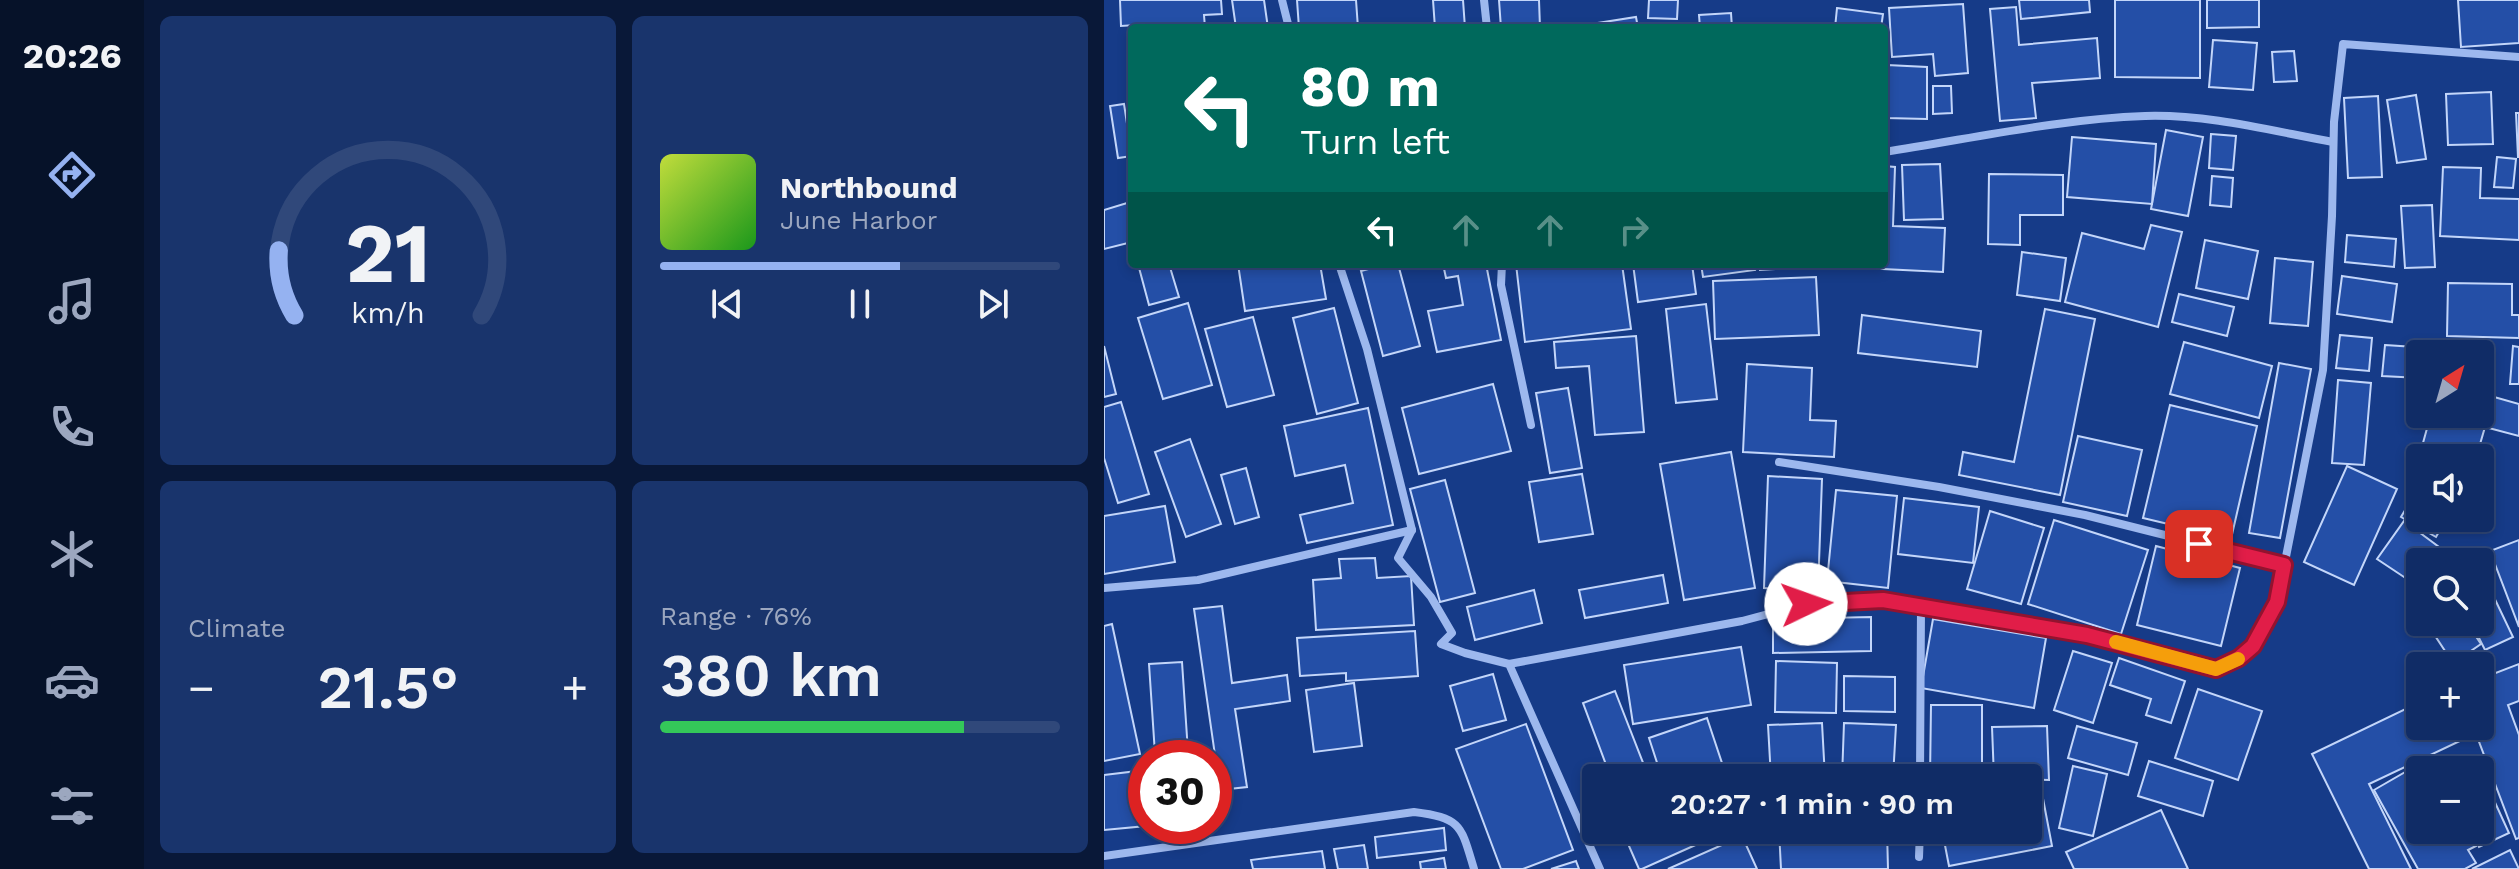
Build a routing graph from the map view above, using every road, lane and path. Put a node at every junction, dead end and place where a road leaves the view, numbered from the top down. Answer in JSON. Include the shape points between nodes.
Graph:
{"nodes":[{"id":1,"x":1282,"y":0,"type":"edge"},
{"id":2,"x":1484,"y":0,"type":"edge"},
{"id":3,"x":1288,"y":24,"type":"edge"},
{"id":4,"x":1487,"y":24,"type":"edge"},
{"id":5,"x":2519,"y":57,"type":"edge"},
{"id":6,"x":2333,"y":142,"type":"junction"},
{"id":7,"x":1888,"y":151,"type":"edge"},
{"id":8,"x":1340,"y":268,"type":"edge"},
{"id":9,"x":1502,"y":268,"type":"edge"},
{"id":10,"x":1531,"y":425,"type":"dead end"},
{"id":11,"x":1779,"y":462,"type":"dead end"},
{"id":12,"x":1412,"y":530,"type":"junction"},
{"id":13,"x":2284,"y":565,"type":"junction"},
{"id":14,"x":1104,"y":588,"type":"edge"},
{"id":15,"x":1921,"y":607,"type":"junction"},
{"id":16,"x":1509,"y":664,"type":"junction"},
{"id":17,"x":1920,"y":764,"type":"edge"},
{"id":18,"x":1919,"y":844,"type":"edge"},
{"id":19,"x":1104,"y":856,"type":"edge"},
{"id":20,"x":1919,"y":857,"type":"dead end"},
{"id":21,"x":1474,"y":869,"type":"edge"},
{"id":22,"x":1600,"y":869,"type":"edge"}],
"edges":[{"from":1,"to":3,"type":"street"},
{"from":2,"to":4,"type":"street"},
{"from":5,"to":6,"type":"street","via":[[2343,44]]},
{"from":6,"to":7,"type":"street","via":[[2218,121],[2146,116]]},
{"from":6,"to":13,"type":"street","via":[[2323,370]]},
{"from":8,"to":12,"type":"street","via":[[1367,349]]},
{"from":9,"to":10,"type":"street"},
{"from":11,"to":13,"type":"street","via":[[2085,515]]},
{"from":12,"to":14,"type":"street","via":[[1198,580]]},
{"from":12,"to":16,"type":"street","via":[[1398,558],[1452,633],[1441,644]]},
{"from":13,"to":15,"type":"street","via":[[2277,602],[2253,646],[2216,669],[2087,635]]},
{"from":15,"to":16,"type":"street","via":[[1883,600],[1806,604]]},
{"from":15,"to":17,"type":"street"},
{"from":16,"to":22,"type":"street"},
{"from":18,"to":20,"type":"street"},
{"from":19,"to":21,"type":"street","via":[[1414,812],[1443,816],[1462,830]]}]}
